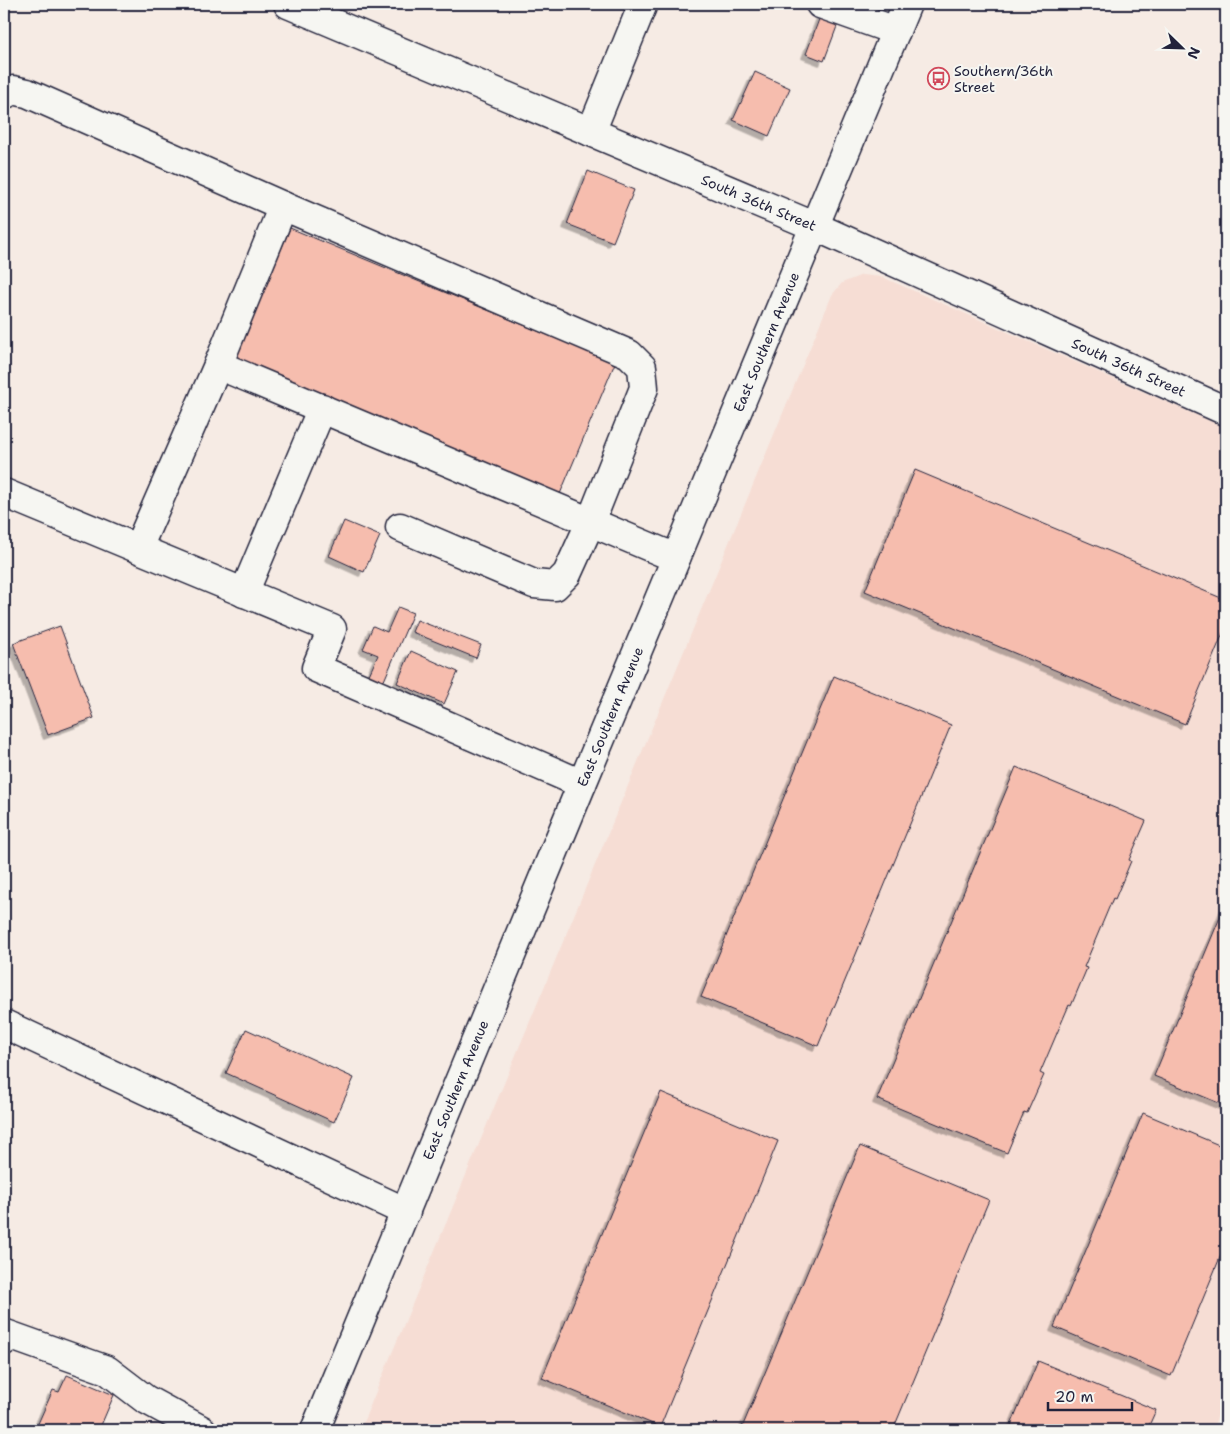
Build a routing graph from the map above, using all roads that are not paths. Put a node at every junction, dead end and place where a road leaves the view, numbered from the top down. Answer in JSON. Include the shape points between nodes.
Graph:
{"nodes":[{"id":1,"x":288,"y":4,"type":"edge"},
{"id":2,"x":643,"y":4,"type":"edge"},
{"id":3,"x":820,"y":4,"type":"edge"},
{"id":4,"x":907,"y":4,"type":"edge"},
{"id":5,"x":896,"y":31,"type":"junction"},
{"id":6,"x":4,"y":95,"type":"edge"},
{"id":7,"x":591,"y":132,"type":"junction"},
{"id":8,"x":283,"y":206,"type":"junction"},
{"id":9,"x":814,"y":226,"type":"junction"},
{"id":10,"x":218,"y":365,"type":"junction"},
{"id":11,"x":322,"y":408,"type":"junction"},
{"id":12,"x":1226,"y":411,"type":"edge"},
{"id":13,"x":4,"y":493,"type":"edge"},
{"id":14,"x":591,"y":521,"type":"junction"},
{"id":15,"x":400,"y":527,"type":"dead end"},
{"id":16,"x":138,"y":548,"type":"junction"},
{"id":17,"x":676,"y":558,"type":"junction"},
{"id":18,"x":244,"y":593,"type":"junction"},
{"id":19,"x":582,"y":784,"type":"junction"},
{"id":20,"x":4,"y":1024,"type":"edge"},
{"id":21,"x":406,"y":1212,"type":"junction"},
{"id":22,"x":4,"y":1341,"type":"edge"},
{"id":23,"x":202,"y":1430,"type":"edge"},
{"id":24,"x":315,"y":1430,"type":"edge"}],
"edges":[{"from":1,"to":7,"type":"main road","name":"South 36th Street"},
{"from":2,"to":7,"type":"main road"},
{"from":3,"to":5,"type":"main road"},
{"from":4,"to":5,"type":"main road","name":"East Southern Avenue"},
{"from":5,"to":9,"type":"main road","name":"East Southern Avenue"},
{"from":6,"to":8,"type":"main road","via":[[13,90],[27,93]]},
{"from":7,"to":9,"type":"main road","name":"South 36th Street"},
{"from":8,"to":10,"type":"main road"},
{"from":8,"to":14,"type":"main road","via":[[629,354],[642,367],[644,388]]},
{"from":9,"to":12,"type":"main road","name":"South 36th Street"},
{"from":9,"to":17,"type":"main road","name":"East Southern Avenue"},
{"from":10,"to":11,"type":"main road"},
{"from":10,"to":16,"type":"main road"},
{"from":11,"to":14,"type":"main road"},
{"from":11,"to":18,"type":"main road"},
{"from":13,"to":16,"type":"main road"},
{"from":14,"to":15,"type":"main road","via":[[567,574],[555,586],[534,584]]},
{"from":14,"to":17,"type":"main road"},
{"from":16,"to":18,"type":"main road"},
{"from":17,"to":19,"type":"main road","name":"East Southern Avenue"},
{"from":18,"to":19,"type":"main road","via":[[332,630],[316,668]]},
{"from":19,"to":21,"type":"main road","name":"East Southern Avenue"},
{"from":20,"to":21,"type":"main road"},
{"from":21,"to":24,"type":"main road","name":"East Southern Avenue"},
{"from":22,"to":23,"type":"main road","via":[[6,1334],[107,1370],[145,1399]]}]}
